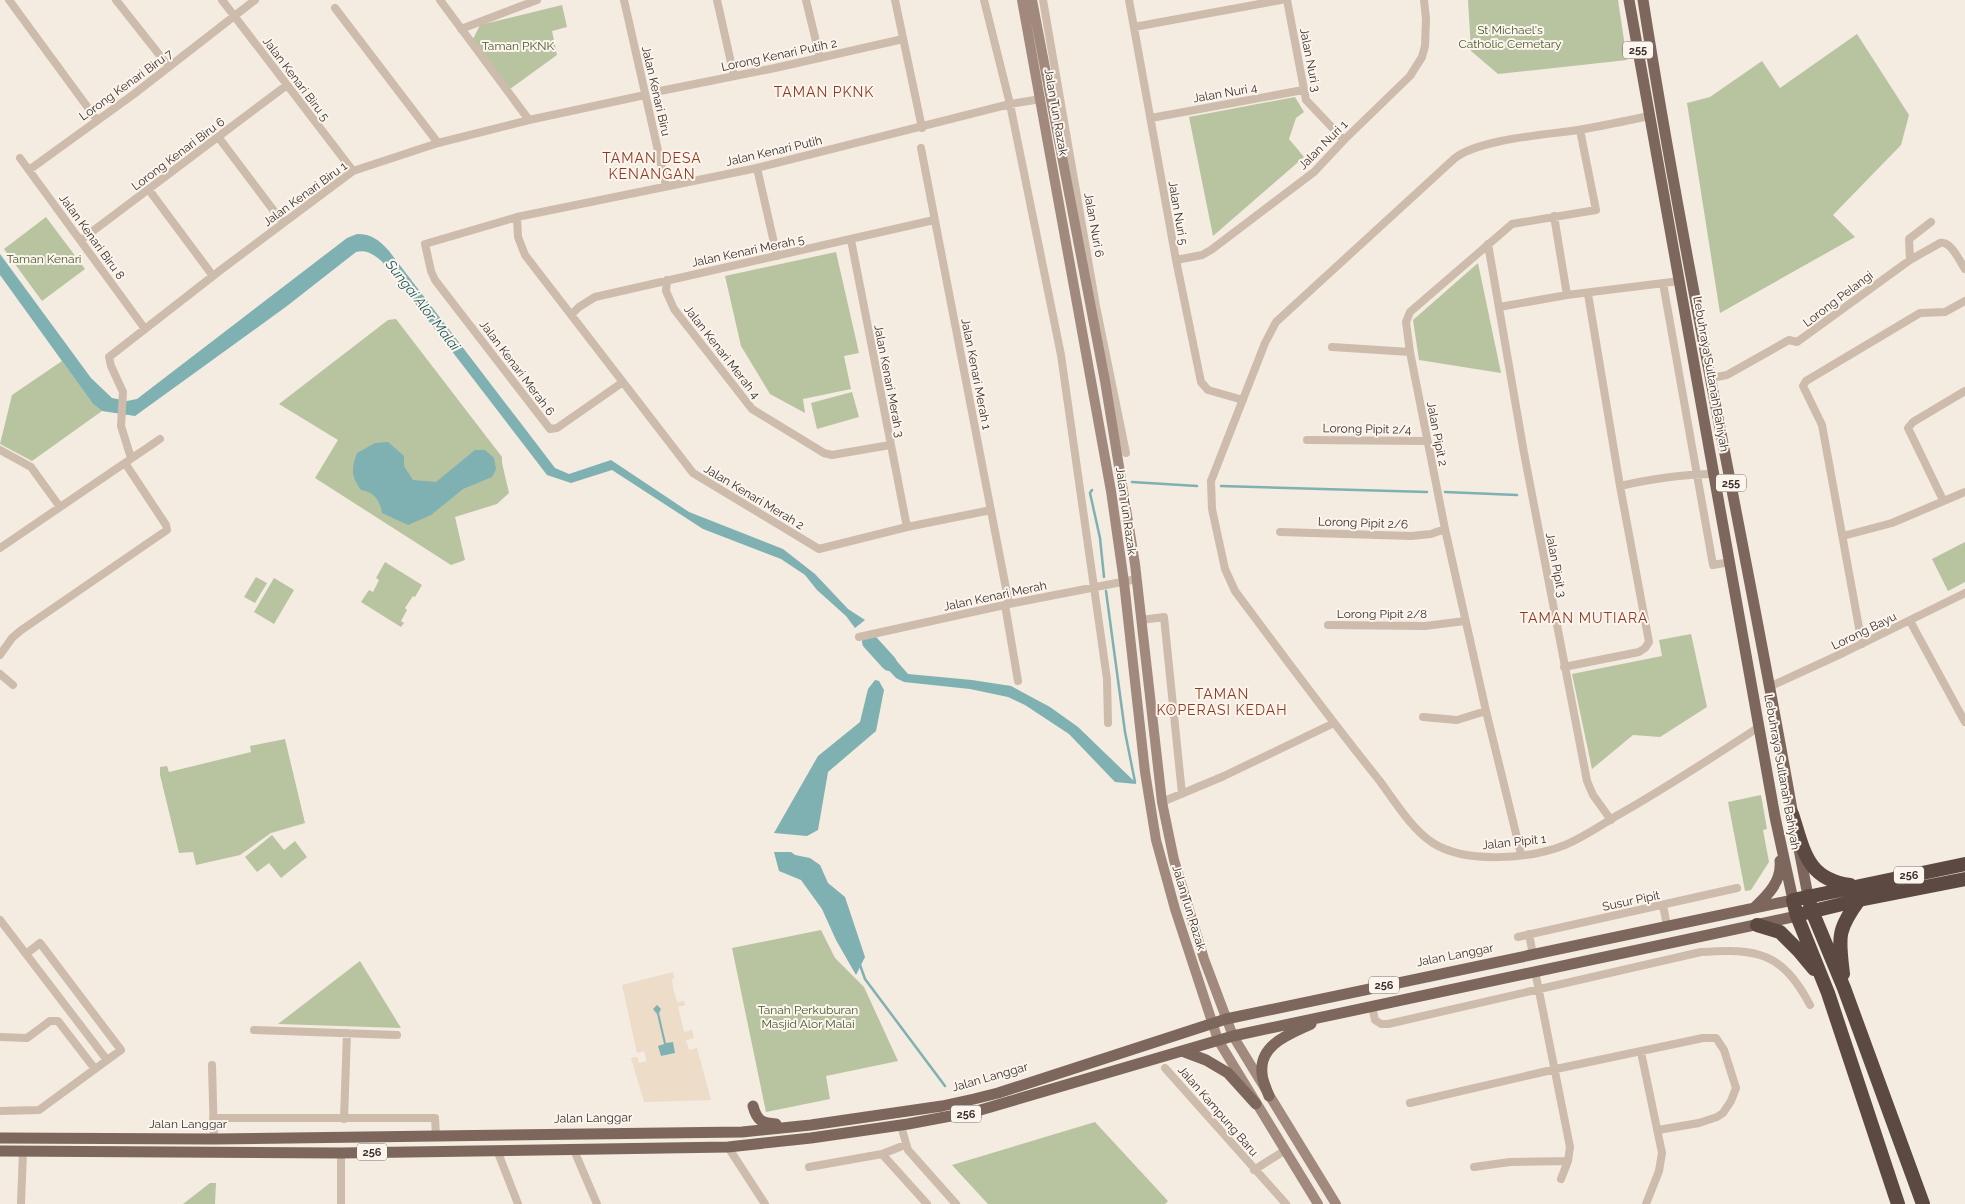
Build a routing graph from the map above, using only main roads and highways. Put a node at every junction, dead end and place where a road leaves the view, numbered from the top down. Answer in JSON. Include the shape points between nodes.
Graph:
{"nodes":[{"id":1,"x":1022,"y":0,"type":"edge"},
{"id":2,"x":1032,"y":0,"type":"edge"},
{"id":3,"x":1629,"y":0,"type":"edge"},
{"id":4,"x":1644,"y":0,"type":"edge"},
{"id":5,"x":1748,"y":661,"type":"junction"},
{"id":6,"x":1770,"y":686,"type":"junction"},
{"id":7,"x":1758,"y":722,"type":"junction"},
{"id":8,"x":1792,"y":814,"type":"junction"},
{"id":9,"x":1777,"y":828,"type":"junction"},
{"id":10,"x":1965,"y":864,"type":"edge"},
{"id":11,"x":1965,"y":879,"type":"edge"},
{"id":12,"x":1854,"y":886,"type":"junction"},
{"id":13,"x":1808,"y":896,"type":"junction"},
{"id":14,"x":1793,"y":900,"type":"junction"},
{"id":15,"x":1859,"y":900,"type":"junction"},
{"id":16,"x":1753,"y":909,"type":"junction"},
{"id":17,"x":1812,"y":912,"type":"junction"},
{"id":18,"x":1796,"y":916,"type":"junction"},
{"id":19,"x":1757,"y":926,"type":"junction"},
{"id":20,"x":1521,"y":957,"type":"junction"},
{"id":21,"x":1534,"y":978,"type":"junction"},
{"id":22,"x":1844,"y":988,"type":"junction"},
{"id":23,"x":1828,"y":993,"type":"junction"},
{"id":24,"x":1329,"y":1015,"type":"junction"},
{"id":25,"x":1226,"y":1019,"type":"junction"},
{"id":26,"x":1212,"y":1023,"type":"junction"},
{"id":27,"x":1233,"y":1036,"type":"junction"},
{"id":28,"x":1218,"y":1040,"type":"junction"},
{"id":29,"x":1182,"y":1051,"type":"junction"},
{"id":30,"x":1268,"y":1096,"type":"junction"},
{"id":31,"x":1256,"y":1104,"type":"junction"},
{"id":32,"x":753,"y":1106,"type":"dead end"},
{"id":33,"x":811,"y":1125,"type":"junction"},
{"id":34,"x":0,"y":1138,"type":"edge"},
{"id":35,"x":0,"y":1151,"type":"edge"},
{"id":36,"x":1318,"y":1204,"type":"edge"},
{"id":37,"x":1336,"y":1204,"type":"edge"},
{"id":38,"x":1898,"y":1204,"type":"edge"},
{"id":39,"x":1923,"y":1204,"type":"edge"}],
"edges":[{"from":1,"to":26,"type":"main road","name":"Jalan Tun Razak","via":[[1094,390],[1124,582],[1151,821]]},
{"from":2,"to":25,"type":"main road","name":"Jalan Tun Razak","via":[[1119,441],[1162,802],[1182,888]]},
{"from":3,"to":5,"type":"main road","name":"Lebuhraya Sultanah Bahiyah","number":"255"},
{"from":4,"to":6,"type":"main road","name":"Lebuhraya Sultanah Bahiyah","number":"255"},
{"from":5,"to":6,"type":"main road"},
{"from":5,"to":7,"type":"main road","name":"Lebuhraya Sultanah Bahiyah","number":"255"},
{"from":6,"to":7,"type":"main road","via":[[1762,700]]},
{"from":6,"to":8,"type":"main road","name":"Lebuhraya Sultanah Bahiyah","number":"255"},
{"from":7,"to":9,"type":"main road","name":"Lebuhraya Sultanah Bahiyah","number":"255"},
{"from":8,"to":12,"type":"highway","via":[[1814,869],[1839,884]]},
{"from":8,"to":13,"type":"main road","name":"Lebuhraya Sultanah Bahiyah","number":"255"},
{"from":9,"to":14,"type":"main road","name":"Lebuhraya Sultanah Bahiyah","number":"255"},
{"from":9,"to":16,"type":"main road","via":[[1780,872],[1768,895]]},
{"from":10,"to":12,"type":"highway","name":"Jalan Langgar","number":"256"},
{"from":11,"to":15,"type":"highway","number":"256"},
{"from":12,"to":13,"type":"highway","name":"Jalan Langgar","number":"256"},
{"from":13,"to":14,"type":"highway","name":"Jalan Langgar","number":"256"},
{"from":13,"to":17,"type":"highway","number":"255"},
{"from":14,"to":16,"type":"main road","name":"Jalan Langgar","number":"256"},
{"from":14,"to":18,"type":"highway","number":"255"},
{"from":15,"to":17,"type":"highway","number":"256"},
{"from":15,"to":22,"type":"highway","via":[[1845,919],[1839,940]]},
{"from":16,"to":20,"type":"main road","name":"Jalan Langgar","number":"256"},
{"from":17,"to":18,"type":"highway","number":"256"},
{"from":17,"to":22,"type":"highway"},
{"from":18,"to":19,"type":"main road","number":"256"},
{"from":18,"to":23,"type":"highway"},
{"from":19,"to":21,"type":"main road","number":"256"},
{"from":19,"to":23,"type":"highway","via":[[1780,932],[1804,957]]},
{"from":20,"to":21,"type":"main road","via":[[1530,962]]},
{"from":20,"to":25,"type":"main road","name":"Jalan Langgar","number":"256"},
{"from":21,"to":24,"type":"main road","number":"256"},
{"from":22,"to":39,"type":"highway"},
{"from":23,"to":38,"type":"highway"},
{"from":24,"to":27,"type":"main road","number":"256"},
{"from":24,"to":30,"type":"main road","via":[[1285,1036],[1268,1050],[1262,1075]]},
{"from":25,"to":26,"type":"main road","name":"Jalan Langgar","number":"256"},
{"from":25,"to":27,"type":"main road","name":"Jalan Tun Razak"},
{"from":26,"to":28,"type":"main road","name":"Jalan Tun Razak"},
{"from":26,"to":33,"type":"main road","name":"Jalan Langgar","number":"256","via":[[998,1093],[942,1106]]},
{"from":27,"to":28,"type":"main road","number":"256"},
{"from":27,"to":30,"type":"main road","name":"Jalan Tun Razak"},
{"from":28,"to":29,"type":"main road","number":"256"},
{"from":28,"to":31,"type":"main road","name":"Jalan Tun Razak"},
{"from":29,"to":31,"type":"main road","via":[[1228,1073]]},
{"from":29,"to":35,"type":"main road","number":"256","via":[[994,1107],[945,1118],[728,1147],[341,1153]]},
{"from":30,"to":37,"type":"main road","name":"Jalan Tun Razak"},
{"from":31,"to":36,"type":"main road","name":"Jalan Tun Razak"},
{"from":32,"to":33,"type":"main road","via":[[763,1123]]},
{"from":33,"to":34,"type":"main road","name":"Jalan Langgar","number":"256","via":[[742,1132],[214,1139]]}]}
